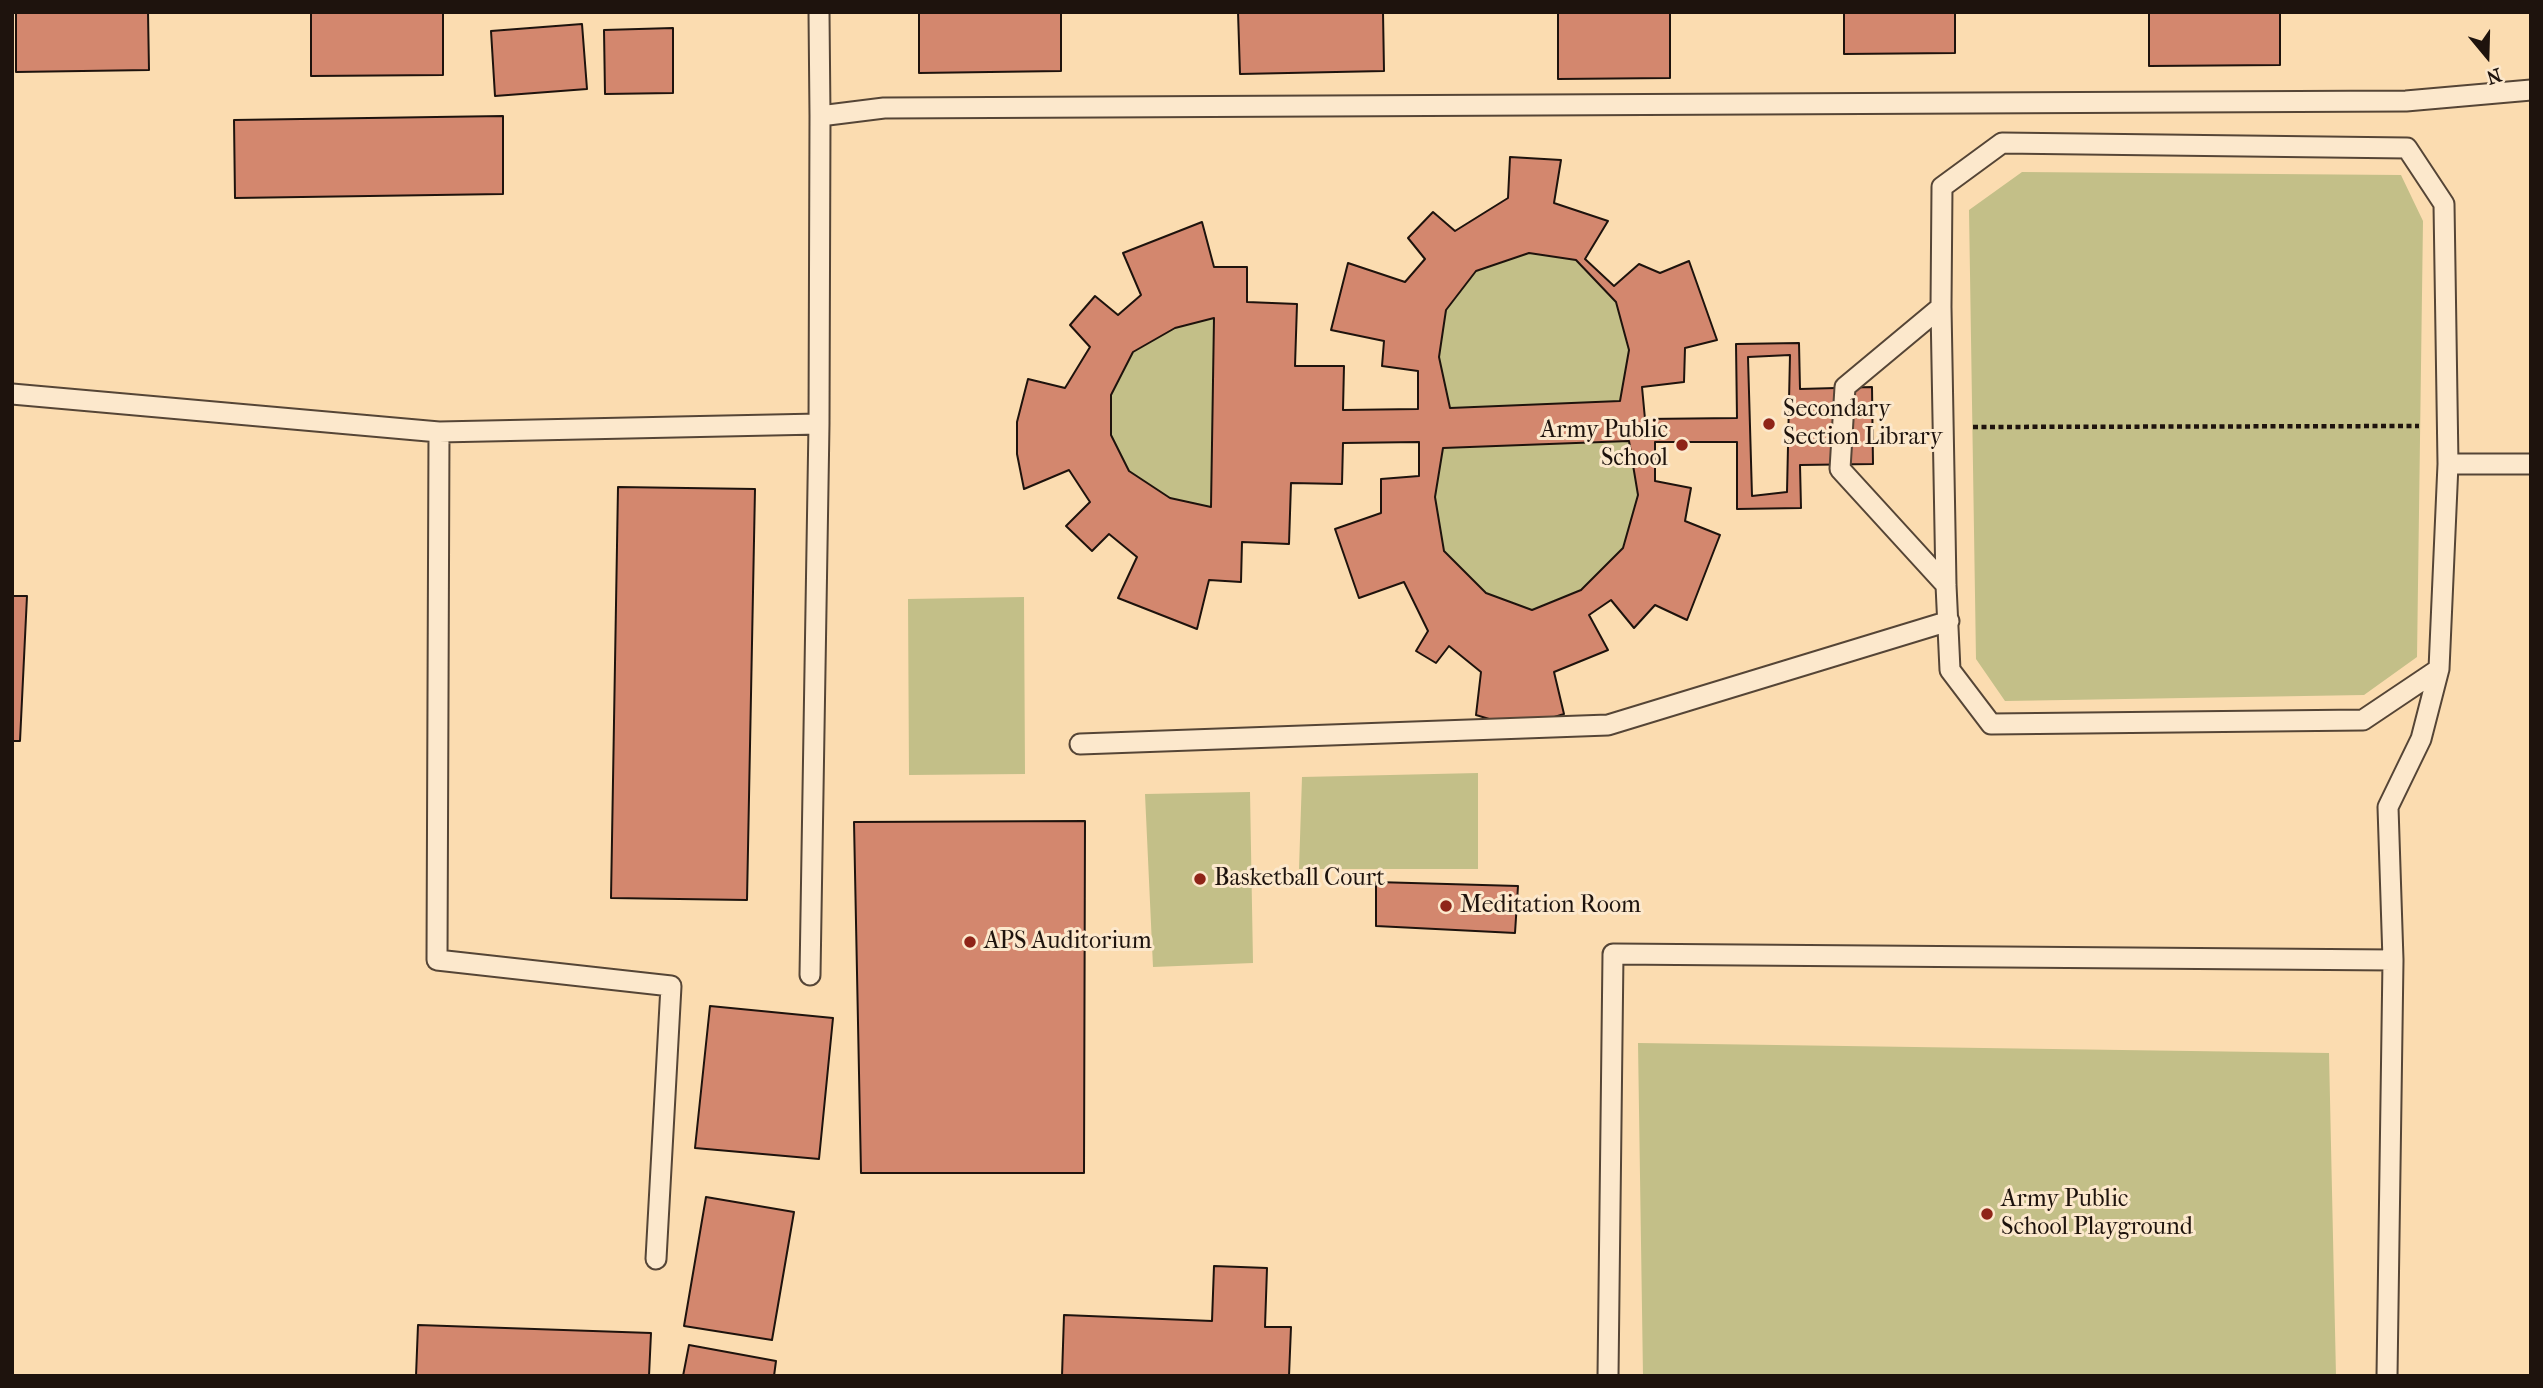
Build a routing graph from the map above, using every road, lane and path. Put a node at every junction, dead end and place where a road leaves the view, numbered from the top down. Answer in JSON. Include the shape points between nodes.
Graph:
{"nodes":[{"id":1,"x":819,"y":12,"type":"edge"},
{"id":2,"x":2531,"y":90,"type":"edge"},
{"id":3,"x":820,"y":116,"type":"junction"},
{"id":4,"x":1941,"y":307,"type":"junction"},
{"id":5,"x":12,"y":394,"type":"edge"},
{"id":6,"x":819,"y":424,"type":"junction"},
{"id":7,"x":2447,"y":426,"type":"junction"},
{"id":8,"x":1944,"y":427,"type":"junction"},
{"id":9,"x":439,"y":432,"type":"junction"},
{"id":10,"x":2448,"y":464,"type":"junction"},
{"id":11,"x":2531,"y":464,"type":"edge"},
{"id":12,"x":1946,"y":585,"type":"junction"},
{"id":13,"x":1949,"y":621,"type":"junction"},
{"id":14,"x":2439,"y":669,"type":"junction"},
{"id":15,"x":1080,"y":744,"type":"dead end"},
{"id":16,"x":2393,"y":961,"type":"junction"},
{"id":17,"x":810,"y":975,"type":"dead end"},
{"id":18,"x":656,"y":1259,"type":"dead end"},
{"id":19,"x":1608,"y":1376,"type":"edge"},
{"id":20,"x":2387,"y":1376,"type":"edge"}],
"edges":[{"from":1,"to":3,"type":"lane"},
{"from":2,"to":3,"type":"lane","via":[[2406,102],[884,108]]},
{"from":3,"to":6,"type":"lane"},
{"from":4,"to":7,"type":"lane","via":[[1942,187],[2002,143],[2407,148],[2444,204]]},
{"from":4,"to":8,"type":"lane"},
{"from":4,"to":12,"type":"lane","via":[[1845,387],[1840,469]]},
{"from":5,"to":9,"type":"lane"},
{"from":6,"to":9,"type":"lane"},
{"from":6,"to":17,"type":"lane"},
{"from":7,"to":8,"type":"path"},
{"from":7,"to":10,"type":"lane"},
{"from":8,"to":12,"type":"lane"},
{"from":9,"to":18,"type":"lane","via":[[437,960],[671,986]]},
{"from":10,"to":11,"type":"lane"},
{"from":10,"to":14,"type":"lane"},
{"from":12,"to":13,"type":"lane"},
{"from":13,"to":14,"type":"lane","via":[[1950,670],[1991,724],[2363,720]]},
{"from":13,"to":15,"type":"lane","via":[[1608,725]]},
{"from":14,"to":16,"type":"lane","via":[[2421,739],[2388,807]]},
{"from":16,"to":19,"type":"lane","via":[[1613,954]]},
{"from":16,"to":20,"type":"lane"}]}
